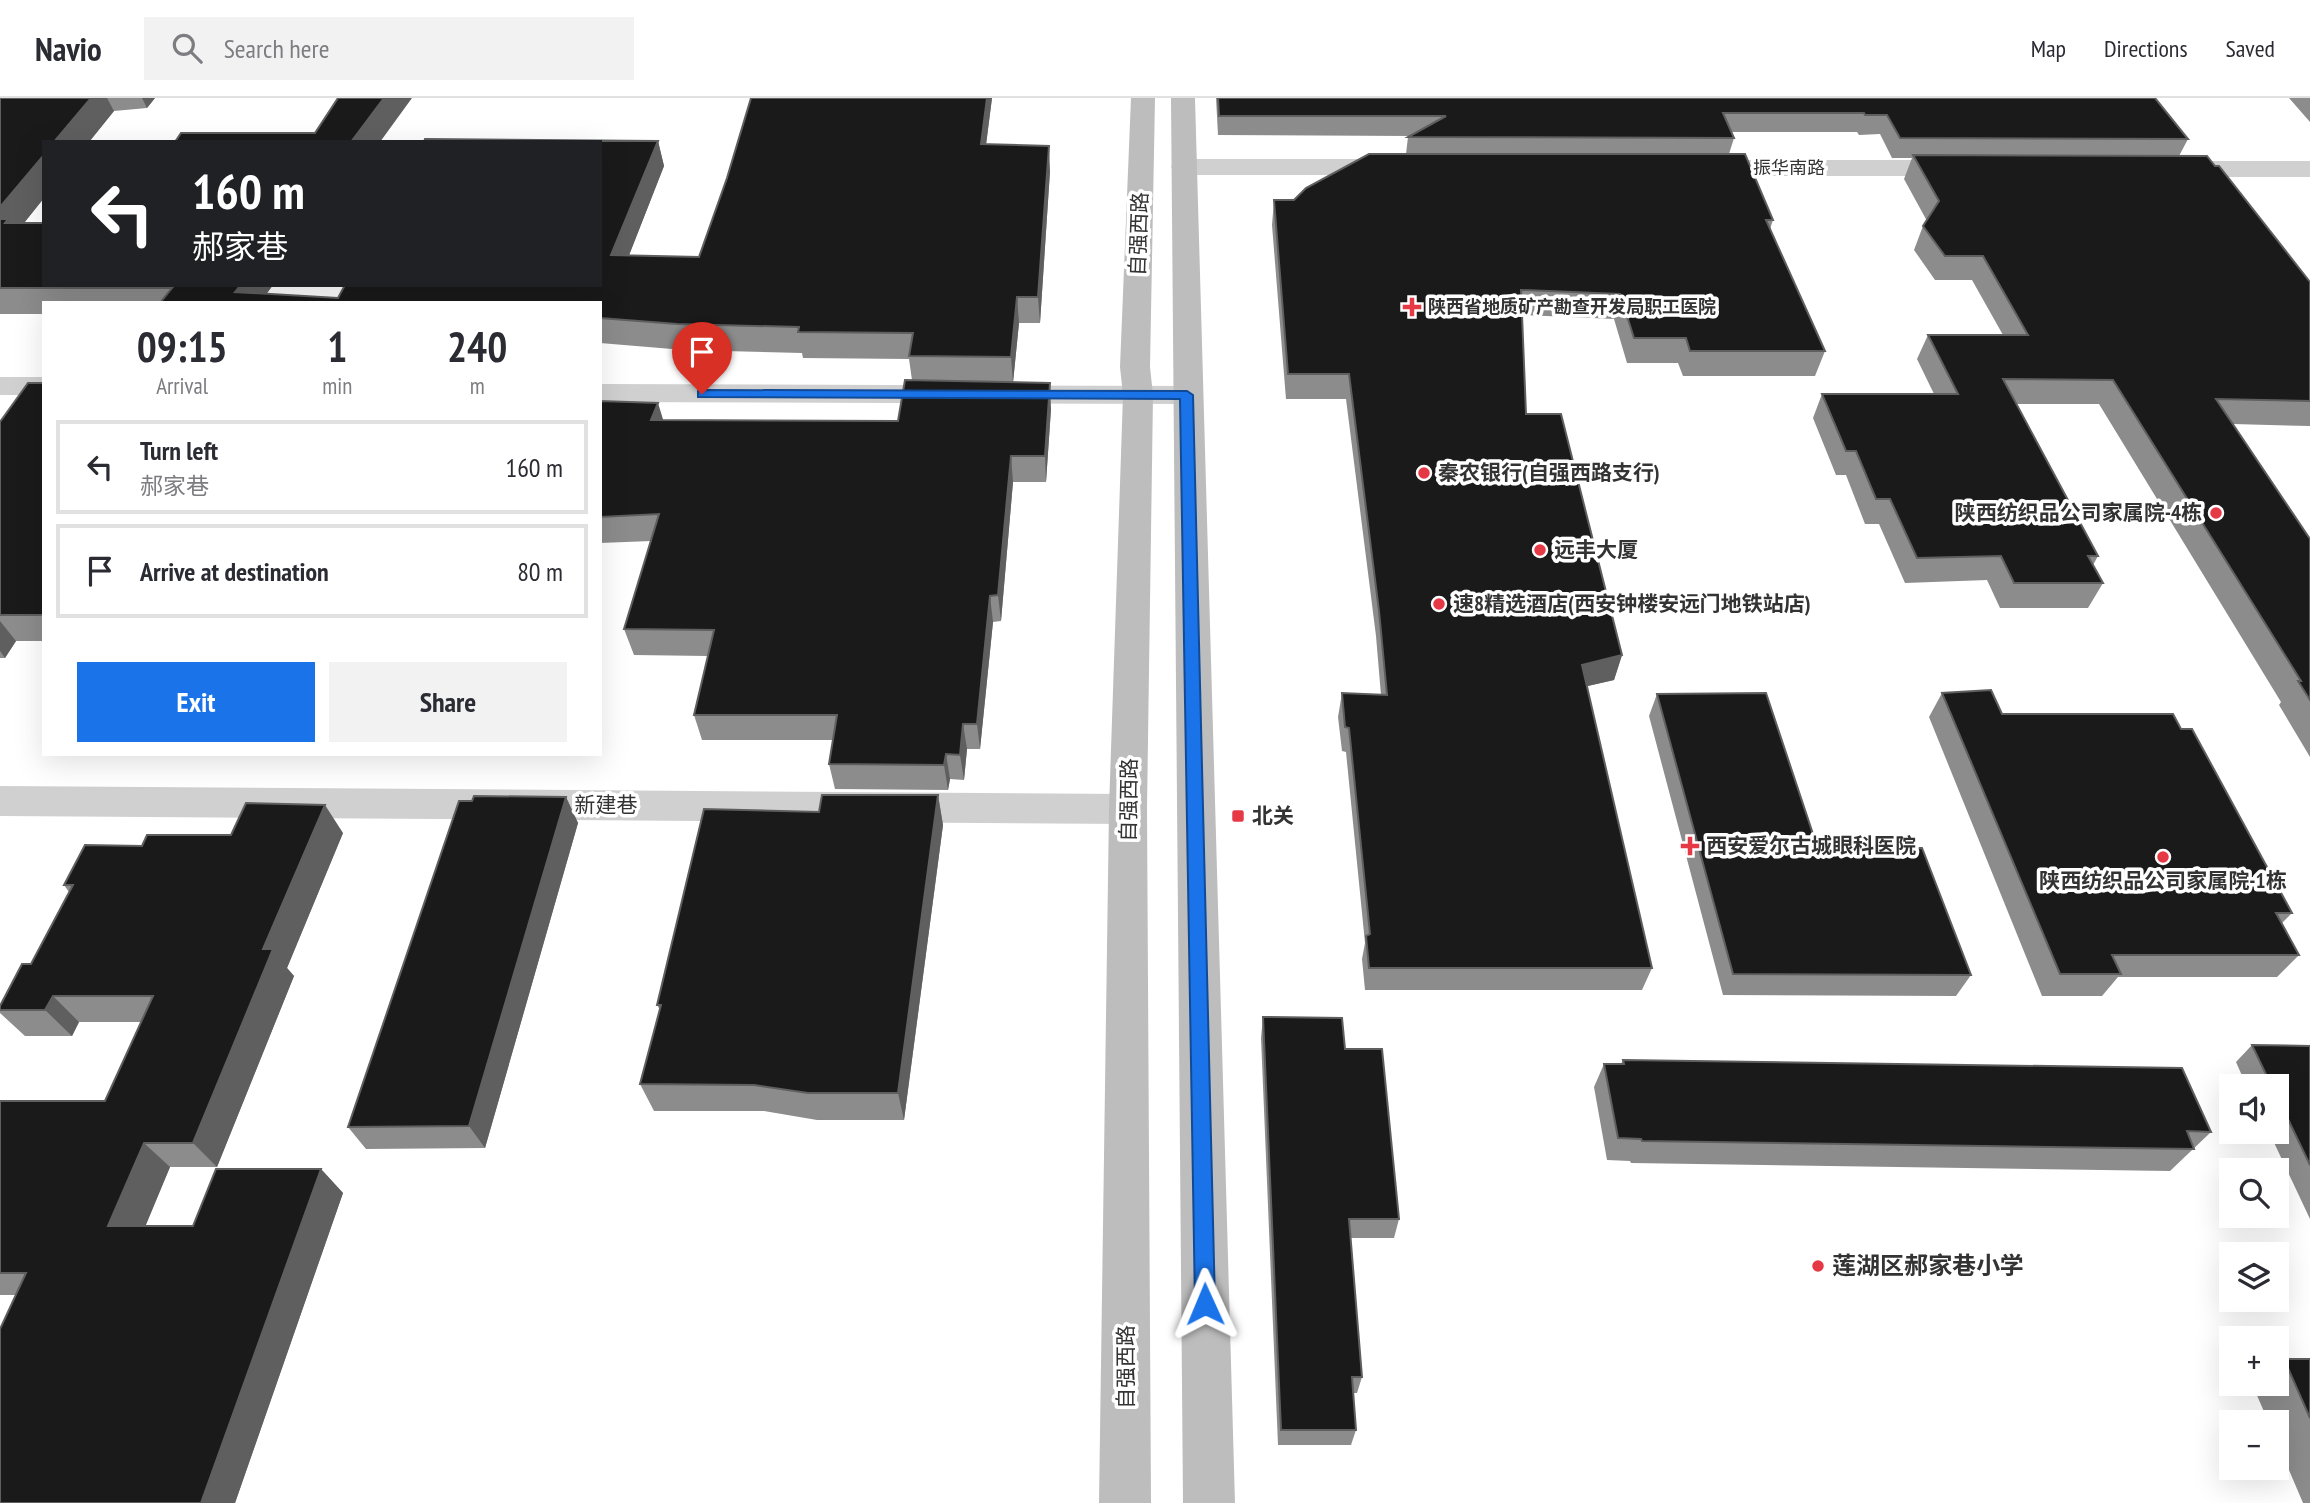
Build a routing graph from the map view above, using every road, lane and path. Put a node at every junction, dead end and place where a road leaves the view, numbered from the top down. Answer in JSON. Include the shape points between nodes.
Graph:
{"nodes":[{"id":1,"x":1143,"y":98,"type":"edge"},
{"id":2,"x":1183,"y":98,"type":"edge"},
{"id":3,"x":1184,"y":167,"type":"junction"},
{"id":4,"x":1415,"y":167,"type":"edge"},
{"id":5,"x":1667,"y":168,"type":"edge"},
{"id":6,"x":1988,"y":168,"type":"edge"},
{"id":7,"x":2142,"y":169,"type":"edge"},
{"id":8,"x":2310,"y":169,"type":"edge"},
{"id":9,"x":0,"y":386,"type":"edge"},
{"id":10,"x":42,"y":386,"type":"edge"},
{"id":11,"x":602,"y":393,"type":"edge"},
{"id":12,"x":1138,"y":395,"type":"junction"},
{"id":13,"x":1187,"y":395,"type":"junction"},
{"id":14,"x":0,"y":801,"type":"edge"},
{"id":15,"x":1128,"y":809,"type":"junction"},
{"id":16,"x":1125,"y":1503,"type":"edge"},
{"id":17,"x":1209,"y":1503,"type":"edge"}],
"edges":[{"from":1,"to":12,"type":"main road","name":"自强西路"},
{"from":2,"to":3,"type":"main road","name":"自强西路"},
{"from":3,"to":4,"type":"street"},
{"from":3,"to":13,"type":"main road","name":"自强西路"},
{"from":5,"to":6,"type":"street","name":"振华南路"},
{"from":7,"to":8,"type":"street"},
{"from":9,"to":10,"type":"street"},
{"from":11,"to":12,"type":"street"},
{"from":12,"to":13,"type":"street"},
{"from":12,"to":15,"type":"main road","name":"自强西路"},
{"from":13,"to":17,"type":"main road","name":"自强西路"},
{"from":14,"to":15,"type":"street","name":"新建巷"},
{"from":15,"to":16,"type":"main road","name":"自强西路"}]}
